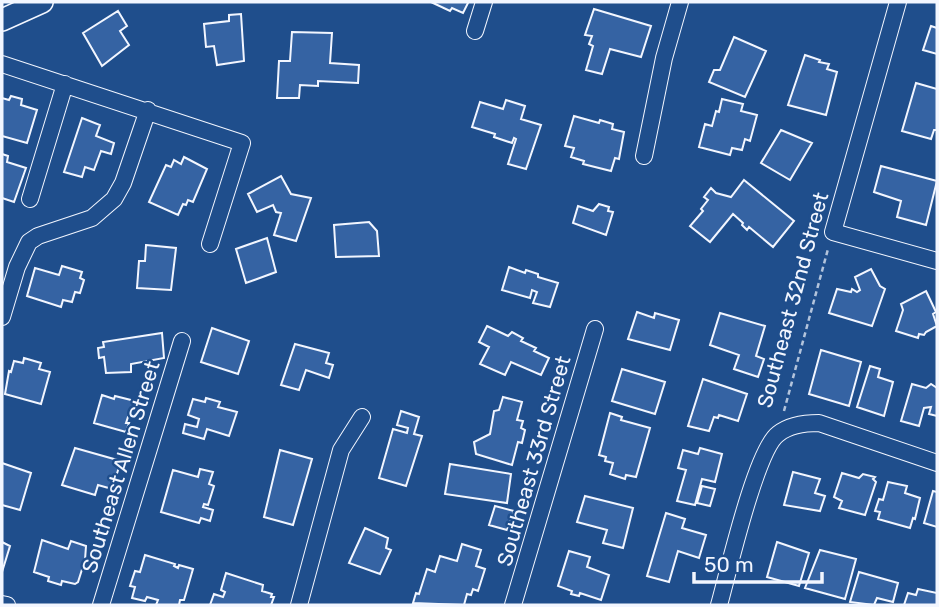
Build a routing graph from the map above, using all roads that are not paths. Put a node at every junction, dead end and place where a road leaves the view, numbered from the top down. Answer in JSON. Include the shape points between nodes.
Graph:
{"nodes":[{"id":1,"x":41,"y":2,"type":"edge"},
{"id":2,"x":484,"y":2,"type":"edge"},
{"id":3,"x":680,"y":2,"type":"edge"},
{"id":4,"x":898,"y":2,"type":"edge"},
{"id":5,"x":2,"y":20,"type":"edge"},
{"id":6,"x":475,"y":31,"type":"dead end"},
{"id":7,"x":2,"y":64,"type":"edge"},
{"id":8,"x":65,"y":84,"type":"junction"},
{"id":9,"x":148,"y":110,"type":"junction"},
{"id":10,"x":644,"y":156,"type":"dead end"},
{"id":11,"x":30,"y":199,"type":"dead end"},
{"id":12,"x":210,"y":244,"type":"dead end"},
{"id":13,"x":937,"y":261,"type":"edge"},
{"id":14,"x":2,"y":317,"type":"edge"},
{"id":15,"x":595,"y":329,"type":"dead end"},
{"id":16,"x":182,"y":341,"type":"dead end"},
{"id":17,"x":362,"y":417,"type":"dead end"},
{"id":18,"x":937,"y":463,"type":"edge"},
{"id":19,"x":101,"y":605,"type":"edge"},
{"id":20,"x":299,"y":605,"type":"edge"},
{"id":21,"x":513,"y":605,"type":"edge"},
{"id":22,"x":719,"y":605,"type":"edge"}],
"edges":[{"from":1,"to":5,"type":"street"},
{"from":2,"to":6,"type":"street"},
{"from":3,"to":10,"type":"street"},
{"from":4,"to":13,"type":"street","name":"Southeast 32nd Street","via":[[833,232]]},
{"from":7,"to":8,"type":"street"},
{"from":8,"to":9,"type":"street"},
{"from":8,"to":11,"type":"street"},
{"from":9,"to":12,"type":"street","via":[[242,143]]},
{"from":9,"to":14,"type":"street","via":[[114,199],[92,218],[29,242]]},
{"from":15,"to":21,"type":"street","name":"Southeast 33rd Street"},
{"from":16,"to":19,"type":"street","name":"Southeast Allen Street"},
{"from":17,"to":20,"type":"street","via":[[341,450]]},
{"from":18,"to":22,"type":"street","name":"Southeast 32nd Street","via":[[819,423],[778,434],[760,461]]}]}
